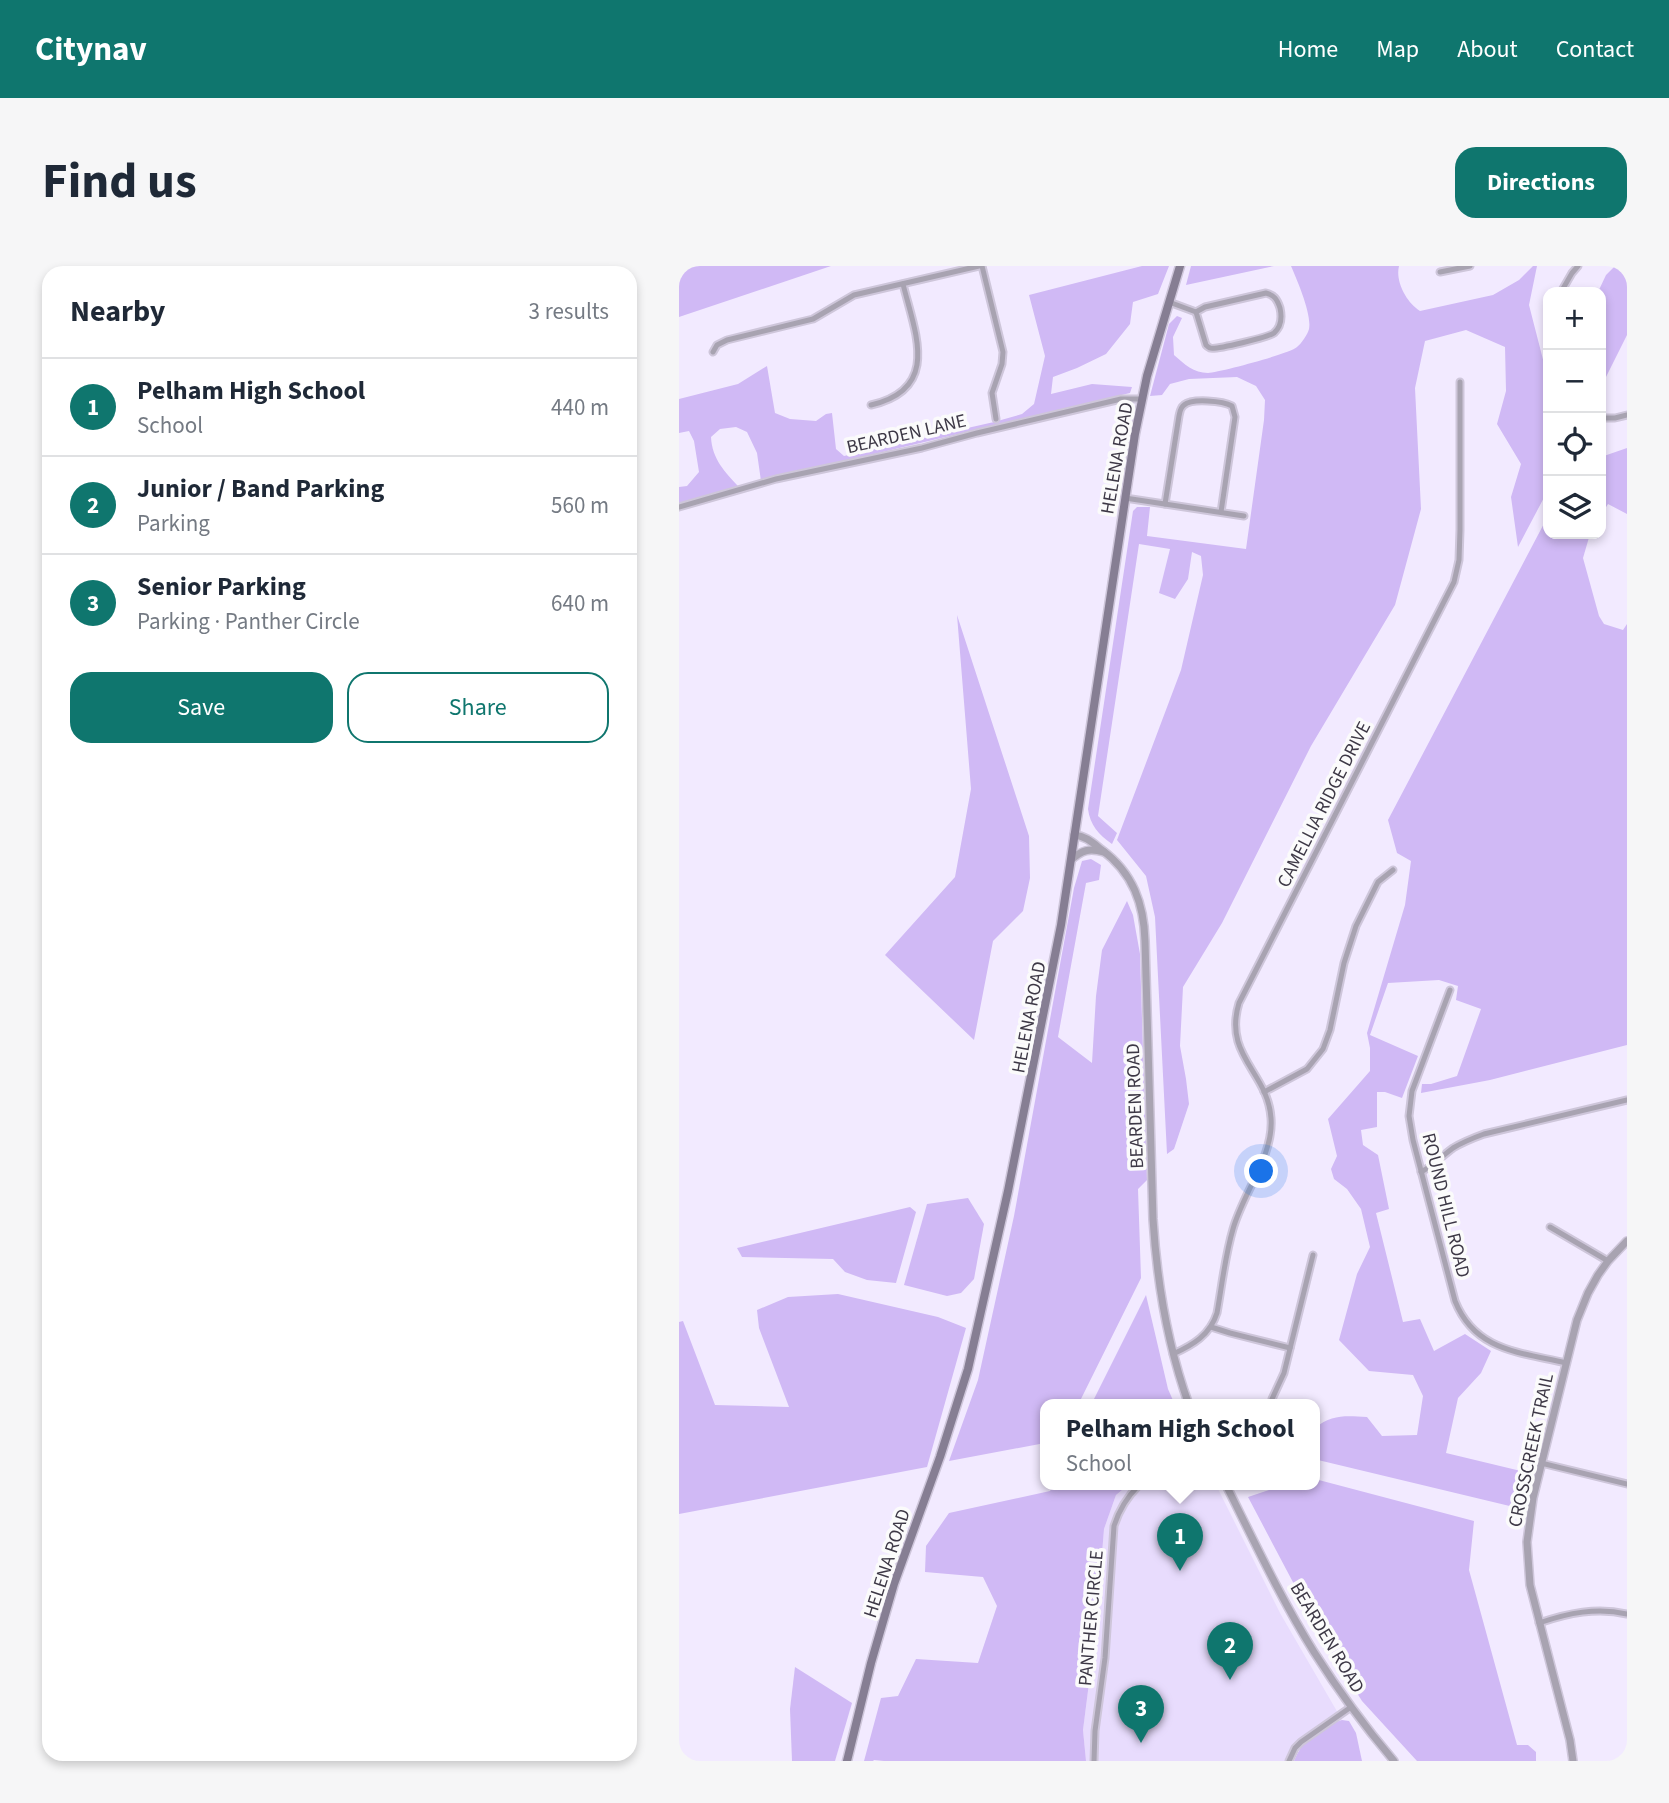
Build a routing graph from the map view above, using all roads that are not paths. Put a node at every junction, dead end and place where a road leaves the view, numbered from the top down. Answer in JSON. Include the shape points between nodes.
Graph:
{"nodes":[{"id":1,"x":980,"y":266,"type":"edge"},
{"id":2,"x":1180,"y":266,"type":"edge"},
{"id":3,"x":1470,"y":266,"type":"edge"},
{"id":4,"x":1565,"y":266,"type":"edge"},
{"id":5,"x":1579,"y":266,"type":"edge"},
{"id":6,"x":1440,"y":272,"type":"dead end"},
{"id":7,"x":1572,"y":273,"type":"junction"},
{"id":8,"x":903,"y":284,"type":"junction"},
{"id":9,"x":1564,"y":287,"type":"edge"},
{"id":10,"x":1169,"y":302,"type":"junction"},
{"id":11,"x":1196,"y":312,"type":"junction"},
{"id":12,"x":713,"y":352,"type":"dead end"},
{"id":13,"x":1460,"y":382,"type":"dead end"},
{"id":14,"x":1142,"y":399,"type":"junction"},
{"id":15,"x":871,"y":405,"type":"dead end"},
{"id":16,"x":1627,"y":415,"type":"edge"},
{"id":17,"x":1606,"y":418,"type":"edge"},
{"id":18,"x":996,"y":419,"type":"dead end"},
{"id":19,"x":1125,"y":498,"type":"junction"},
{"id":20,"x":1165,"y":504,"type":"junction"},
{"id":21,"x":679,"y":507,"type":"edge"},
{"id":22,"x":1221,"y":512,"type":"junction"},
{"id":23,"x":1244,"y":516,"type":"dead end"},
{"id":24,"x":1074,"y":835,"type":"junction"},
{"id":25,"x":1106,"y":853,"type":"junction"},
{"id":26,"x":1070,"y":861,"type":"junction"},
{"id":27,"x":1393,"y":870,"type":"dead end"},
{"id":28,"x":1450,"y":989,"type":"dead end"},
{"id":29,"x":1264,"y":1092,"type":"junction"},
{"id":30,"x":1627,"y":1100,"type":"edge"},
{"id":31,"x":1421,"y":1172,"type":"junction"},
{"id":32,"x":1550,"y":1227,"type":"dead end"},
{"id":33,"x":1627,"y":1241,"type":"edge"},
{"id":34,"x":1313,"y":1255,"type":"dead end"},
{"id":35,"x":1608,"y":1261,"type":"junction"},
{"id":36,"x":1211,"y":1326,"type":"junction"},
{"id":37,"x":1290,"y":1348,"type":"junction"},
{"id":38,"x":1173,"y":1354,"type":"junction"},
{"id":39,"x":1566,"y":1363,"type":"junction"},
{"id":40,"x":1187,"y":1399,"type":"edge"},
{"id":41,"x":1272,"y":1399,"type":"dead end"},
{"id":42,"x":1541,"y":1463,"type":"junction"},
{"id":43,"x":1627,"y":1484,"type":"edge"},
{"id":44,"x":1135,"y":1490,"type":"edge"},
{"id":45,"x":1229,"y":1490,"type":"edge"},
{"id":46,"x":1627,"y":1614,"type":"edge"},
{"id":47,"x":1539,"y":1623,"type":"junction"},
{"id":48,"x":1351,"y":1707,"type":"junction"},
{"id":49,"x":847,"y":1761,"type":"edge"},
{"id":50,"x":1094,"y":1761,"type":"edge"},
{"id":51,"x":1289,"y":1761,"type":"edge"},
{"id":52,"x":1394,"y":1761,"type":"edge"},
{"id":53,"x":1573,"y":1761,"type":"edge"}],
"edges":[{"from":1,"to":8,"type":"street"},
{"from":1,"to":18,"type":"street","via":[[1003,352],[992,393]]},
{"from":2,"to":10,"type":"main road","name":"HELENA ROAD"},
{"from":3,"to":6,"type":"street"},
{"from":4,"to":7,"type":"street"},
{"from":5,"to":7,"type":"street"},
{"from":7,"to":9,"type":"street"},
{"from":8,"to":12,"type":"street","via":[[848,298],[813,319],[727,340]]},
{"from":8,"to":15,"type":"street","via":[[918,346],[917,369],[898,396]]},
{"from":10,"to":11,"type":"street"},
{"from":10,"to":14,"type":"main road","name":"HELENA ROAD"},
{"from":11,"to":11,"type":"street","via":[[1210,348],[1266,337],[1281,321],[1277,299],[1266,293]]},
{"from":13,"to":29,"type":"street","name":"CAMELLIA RIDGE DRIVE","via":[[1460,530],[1454,582],[1236,1012],[1238,1045]]},
{"from":14,"to":19,"type":"main road","name":"HELENA ROAD"},
{"from":14,"to":21,"type":"street","name":"BEARDEN LANE","via":[[1121,399],[776,479]]},
{"from":16,"to":17,"type":"street"},
{"from":19,"to":20,"type":"street"},
{"from":19,"to":24,"type":"main road","name":"HELENA ROAD"},
{"from":20,"to":22,"type":"street"},
{"from":20,"to":22,"type":"street","via":[[1182,408],[1193,402],[1226,402],[1235,417]]},
{"from":22,"to":23,"type":"street"},
{"from":24,"to":25,"type":"street","name":"BEARDEN ROAD"},
{"from":24,"to":26,"type":"main road","name":"HELENA ROAD"},
{"from":25,"to":26,"type":"street","via":[[1084,850]]},
{"from":25,"to":38,"type":"street","name":"BEARDEN ROAD","via":[[1133,884],[1145,927],[1153,1219]]},
{"from":26,"to":49,"type":"main road","name":"HELENA ROAD","via":[[1044,1020],[975,1342],[894,1584]]},
{"from":27,"to":29,"type":"street","via":[[1378,882],[1356,926],[1323,1049],[1307,1069]]},
{"from":28,"to":31,"type":"street","name":"ROUND HILL ROAD","via":[[1410,1103]]},
{"from":29,"to":36,"type":"street","name":"CAMELLIA RIDGE DRIVE","via":[[1270,1109],[1270,1139],[1233,1228]]},
{"from":30,"to":31,"type":"street","via":[[1484,1134],[1454,1148]]},
{"from":31,"to":39,"type":"street","name":"ROUND HILL ROAD","via":[[1455,1301],[1468,1324],[1496,1345]]},
{"from":32,"to":35,"type":"street"},
{"from":33,"to":35,"type":"street","name":"CROSSCREEK TRAIL"},
{"from":34,"to":37,"type":"street"},
{"from":35,"to":39,"type":"street","name":"CROSSCREEK TRAIL","via":[[1582,1307]]},
{"from":36,"to":37,"type":"street"},
{"from":36,"to":38,"type":"street","via":[[1198,1341]]},
{"from":37,"to":41,"type":"street"},
{"from":38,"to":40,"type":"street","name":"BEARDEN ROAD"},
{"from":39,"to":42,"type":"street","name":"CROSSCREEK TRAIL"},
{"from":42,"to":43,"type":"street"},
{"from":42,"to":47,"type":"street","name":"CROSSCREEK TRAIL","via":[[1527,1542]]},
{"from":44,"to":50,"type":"street","name":"PANTHER CIRCLE","via":[[1121,1509],[1114,1530]]},
{"from":45,"to":48,"type":"street","name":"BEARDEN ROAD","via":[[1305,1636]]},
{"from":46,"to":47,"type":"street","via":[[1594,1610]]},
{"from":47,"to":53,"type":"street","name":"CROSSCREEK TRAIL"},
{"from":48,"to":51,"type":"street","via":[[1301,1741]]},
{"from":48,"to":52,"type":"street","name":"BEARDEN ROAD"}]}
